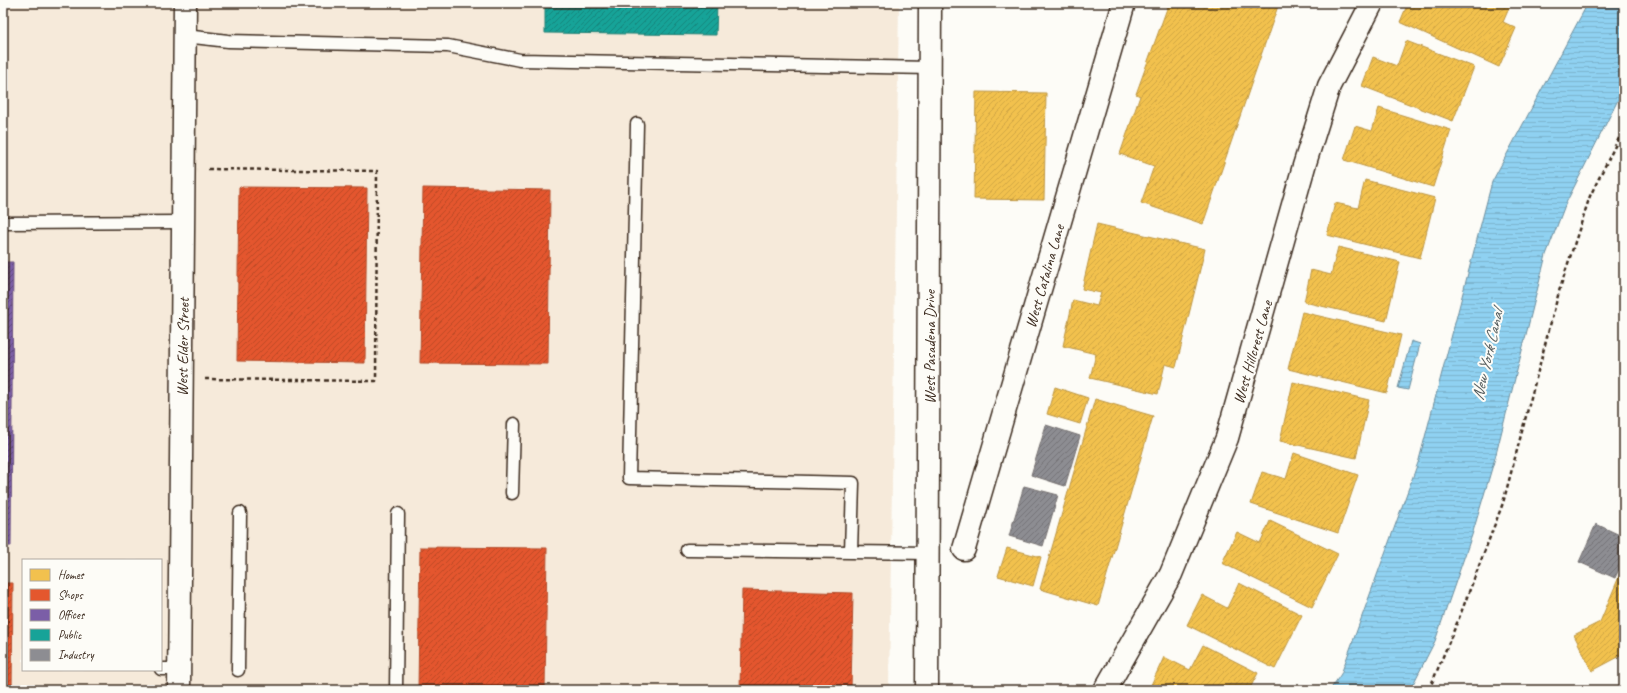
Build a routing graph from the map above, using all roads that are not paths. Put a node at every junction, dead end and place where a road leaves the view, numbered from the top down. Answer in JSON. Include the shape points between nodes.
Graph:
{"nodes":[{"id":1,"x":185,"y":3,"type":"edge"},
{"id":2,"x":930,"y":3,"type":"edge"},
{"id":3,"x":1124,"y":3,"type":"edge"},
{"id":4,"x":1372,"y":3,"type":"edge"},
{"id":5,"x":185,"y":36,"type":"junction"},
{"id":6,"x":930,"y":68,"type":"junction"},
{"id":7,"x":636,"y":124,"type":"dead end"},
{"id":8,"x":183,"y":222,"type":"junction"},
{"id":9,"x":3,"y":223,"type":"edge"},
{"id":10,"x":514,"y":424,"type":"dead end"},
{"id":11,"x":512,"y":493,"type":"dead end"},
{"id":12,"x":240,"y":513,"type":"dead end"},
{"id":13,"x":398,"y":514,"type":"dead end"},
{"id":14,"x":964,"y":549,"type":"dead end"},
{"id":15,"x":687,"y":550,"type":"dead end"},
{"id":16,"x":851,"y":552,"type":"junction"},
{"id":17,"x":928,"y":553,"type":"junction"},
{"id":18,"x":238,"y":670,"type":"dead end"},
{"id":19,"x":173,"y":676,"type":"edge"},
{"id":20,"x":396,"y":690,"type":"edge"},
{"id":21,"x":927,"y":690,"type":"edge"},
{"id":22,"x":1105,"y":690,"type":"edge"}],
"edges":[{"from":1,"to":5,"type":"street","name":"West Elder Street"},
{"from":2,"to":6,"type":"street","name":"West Pasadena Drive"},
{"from":3,"to":14,"type":"street","name":"West Catalina Lane"},
{"from":4,"to":22,"type":"street","name":"West Hillcrest Lane","via":[[1329,86],[1227,438],[1171,574]]},
{"from":5,"to":6,"type":"lane","via":[[228,42],[448,46],[520,60]]},
{"from":5,"to":8,"type":"street","name":"West Elder Street"},
{"from":6,"to":17,"type":"street","name":"West Pasadena Drive"},
{"from":7,"to":16,"type":"lane","via":[[629,478],[853,483]]},
{"from":8,"to":9,"type":"lane"},
{"from":8,"to":19,"type":"street","name":"West Elder Street"},
{"from":10,"to":11,"type":"lane"},
{"from":12,"to":18,"type":"lane"},
{"from":13,"to":20,"type":"lane"},
{"from":15,"to":16,"type":"lane"},
{"from":16,"to":17,"type":"lane"},
{"from":17,"to":21,"type":"street","name":"West Pasadena Drive"}]}
